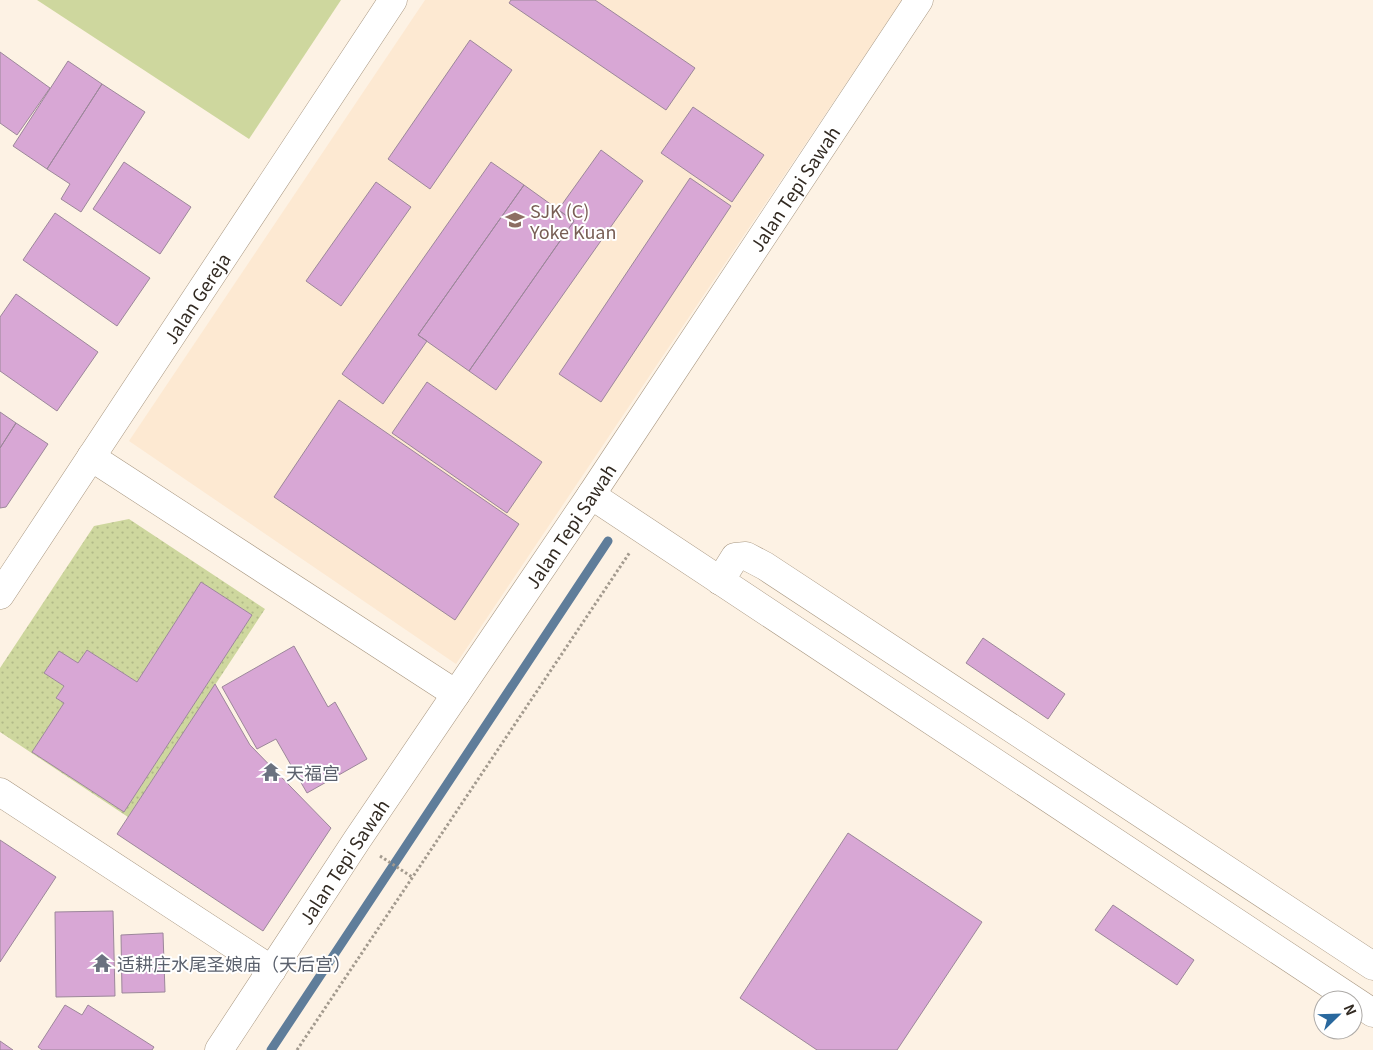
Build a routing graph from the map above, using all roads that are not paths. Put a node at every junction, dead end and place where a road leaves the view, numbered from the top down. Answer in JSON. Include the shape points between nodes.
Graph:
{"nodes":[{"id":1,"x":393,"y":0,"type":"edge"},
{"id":2,"x":919,"y":0,"type":"edge"},
{"id":3,"x":91,"y":457,"type":"junction"},
{"id":4,"x":590,"y":495,"type":"junction"},
{"id":5,"x":720,"y":581,"type":"junction"},
{"id":6,"x":1,"y":590,"type":"edge"},
{"id":7,"x":456,"y":694,"type":"junction"},
{"id":8,"x":0,"y":792,"type":"edge"},
{"id":9,"x":1373,"y":966,"type":"edge"},
{"id":10,"x":272,"y":970,"type":"junction"},
{"id":11,"x":1373,"y":1013,"type":"edge"},
{"id":12,"x":219,"y":1050,"type":"edge"}],
"edges":[{"from":1,"to":3,"type":"street","name":"Jalan Gereja"},
{"from":2,"to":4,"type":"street","name":"Jalan Tepi Sawah"},
{"from":3,"to":6,"type":"street","name":"Jalan Gereja"},
{"from":3,"to":7,"type":"street"},
{"from":4,"to":5,"type":"street"},
{"from":4,"to":7,"type":"street","name":"Jalan Tepi Sawah"},
{"from":5,"to":9,"type":"street","via":[[735,557],[746,556],[765,566]]},
{"from":5,"to":11,"type":"street"},
{"from":7,"to":10,"type":"street","name":"Jalan Tepi Sawah"},
{"from":8,"to":10,"type":"street"},
{"from":10,"to":12,"type":"street","name":"Jalan Tepi Sawah"}]}
